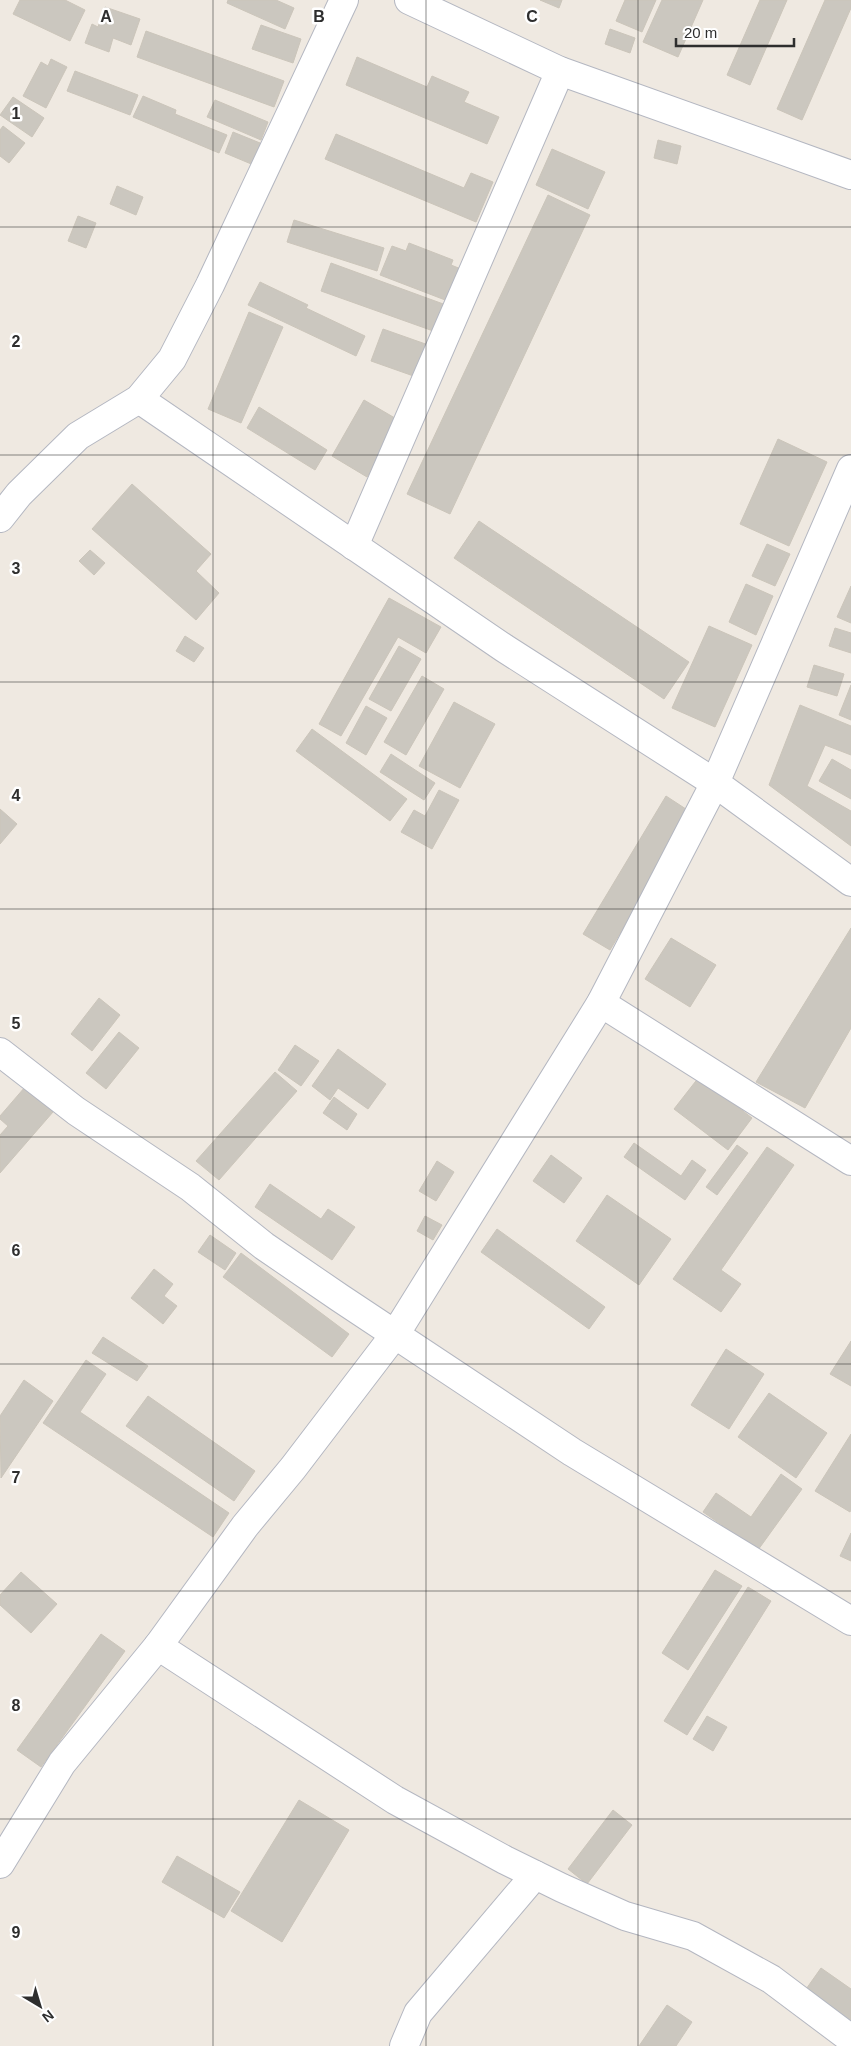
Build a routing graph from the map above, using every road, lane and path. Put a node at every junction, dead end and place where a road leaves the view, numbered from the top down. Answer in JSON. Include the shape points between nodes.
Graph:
{"nodes":[{"id":1,"x":344,"y":0,"type":"edge"},
{"id":2,"x":409,"y":0,"type":"edge"},
{"id":3,"x":560,"y":71,"type":"junction"},
{"id":4,"x":851,"y":175,"type":"edge"},
{"id":5,"x":140,"y":399,"type":"junction"},
{"id":6,"x":851,"y":469,"type":"edge"},
{"id":7,"x":0,"y":518,"type":"edge"},
{"id":8,"x":354,"y":546,"type":"junction"},
{"id":9,"x":715,"y":783,"type":"junction"},
{"id":10,"x":851,"y":882,"type":"edge"},
{"id":11,"x":601,"y":1003,"type":"junction"},
{"id":12,"x":0,"y":1052,"type":"edge"},
{"id":13,"x":851,"y":1161,"type":"edge"},
{"id":14,"x":396,"y":1333,"type":"junction"},
{"id":15,"x":851,"y":1621,"type":"edge"},
{"id":16,"x":158,"y":1646,"type":"junction"},
{"id":17,"x":0,"y":1864,"type":"edge"},
{"id":18,"x":535,"y":1875,"type":"junction"},
{"id":19,"x":851,"y":2038,"type":"edge"},
{"id":20,"x":404,"y":2046,"type":"edge"}],
"edges":[{"from":1,"to":5,"type":"street","via":[[194,318],[172,359]]},
{"from":2,"to":3,"type":"street"},
{"from":3,"to":4,"type":"street"},
{"from":3,"to":8,"type":"street"},
{"from":5,"to":7,"type":"street","via":[[78,436],[19,494]]},
{"from":5,"to":8,"type":"street"},
{"from":6,"to":9,"type":"street"},
{"from":8,"to":9,"type":"street","via":[[504,648]]},
{"from":9,"to":10,"type":"street"},
{"from":9,"to":11,"type":"street"},
{"from":11,"to":13,"type":"street"},
{"from":11,"to":14,"type":"street"},
{"from":12,"to":14,"type":"street","via":[[76,1111],[190,1187],[264,1246]]},
{"from":14,"to":15,"type":"street","via":[[572,1452]]},
{"from":14,"to":16,"type":"street","via":[[245,1526]]},
{"from":16,"to":17,"type":"street","via":[[62,1763]]},
{"from":16,"to":18,"type":"street","via":[[394,1800]]},
{"from":18,"to":19,"type":"street","via":[[625,1916],[692,1936],[771,1979]]},
{"from":18,"to":20,"type":"street","via":[[418,2013]]}]}
